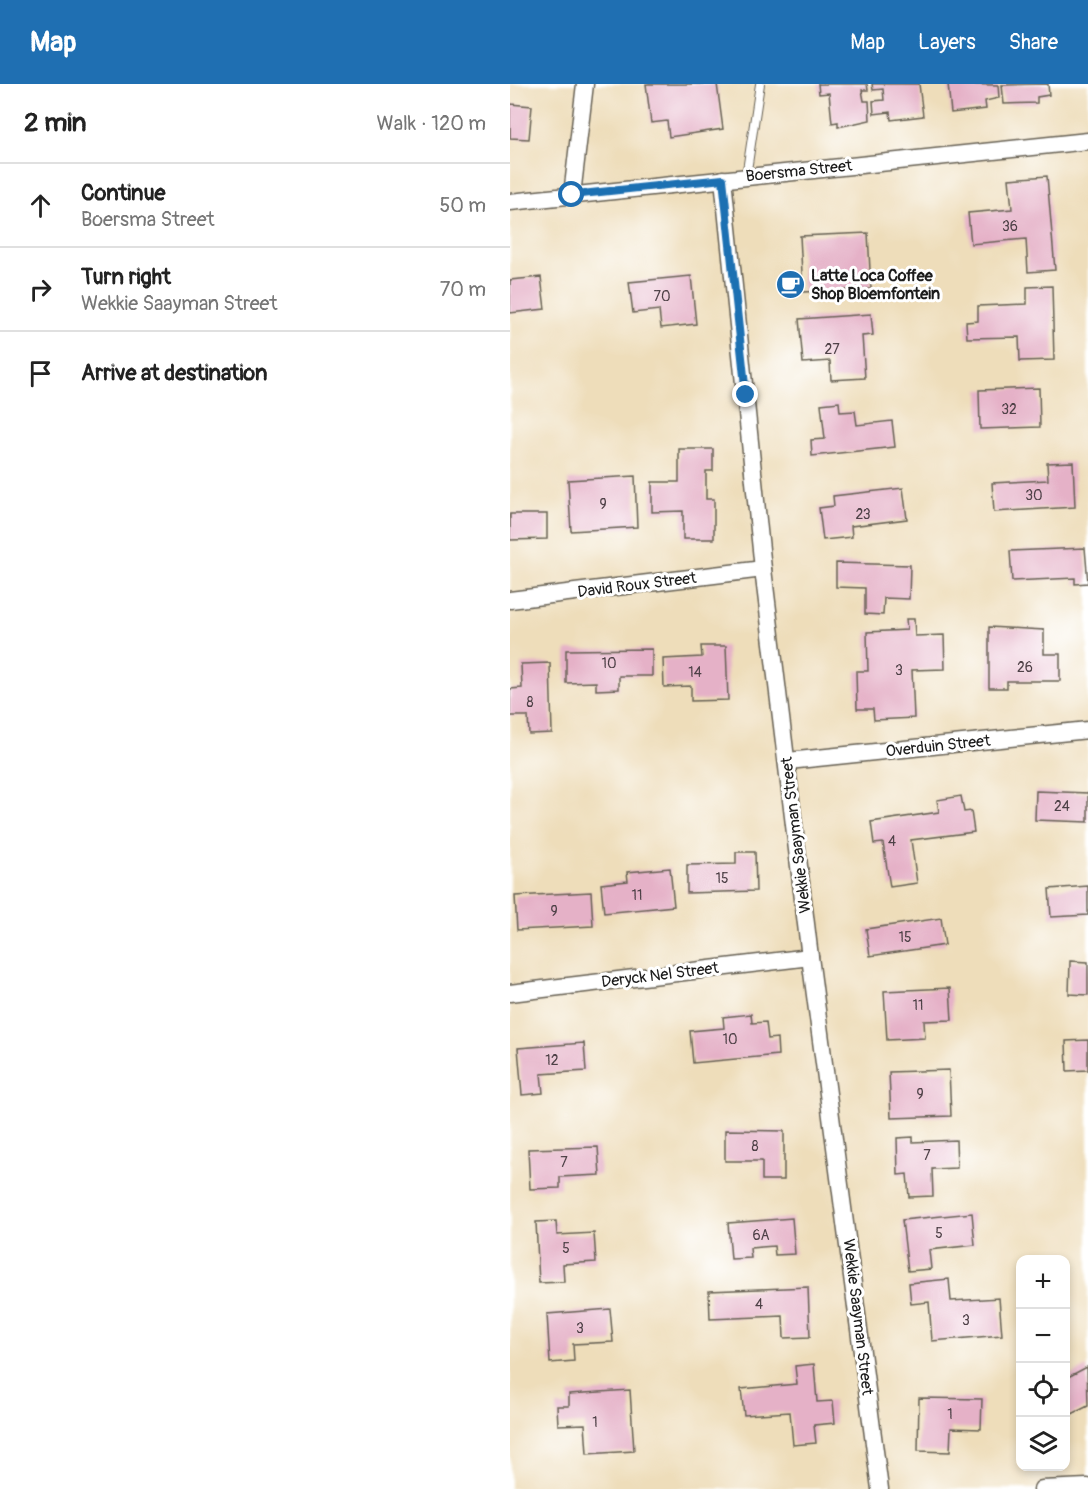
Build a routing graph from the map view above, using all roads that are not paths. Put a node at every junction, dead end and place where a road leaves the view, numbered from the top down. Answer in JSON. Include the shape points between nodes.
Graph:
{"nodes":[{"id":1,"x":585,"y":84,"type":"edge"},
{"id":2,"x":759,"y":84,"type":"edge"},
{"id":3,"x":1088,"y":141,"type":"edge"},
{"id":4,"x":746,"y":177,"type":"junction"},
{"id":5,"x":723,"y":179,"type":"junction"},
{"id":6,"x":572,"y":195,"type":"junction"},
{"id":7,"x":510,"y":202,"type":"edge"},
{"id":8,"x":764,"y":569,"type":"junction"},
{"id":9,"x":510,"y":600,"type":"edge"},
{"id":10,"x":1088,"y":730,"type":"edge"},
{"id":11,"x":788,"y":761,"type":"junction"},
{"id":12,"x":810,"y":957,"type":"junction"},
{"id":13,"x":510,"y":993,"type":"edge"},
{"id":14,"x":1088,"y":1487,"type":"edge"},
{"id":15,"x":880,"y":1489,"type":"edge"},
{"id":16,"x":1042,"y":1489,"type":"edge"}],
"edges":[{"from":1,"to":6,"type":"street"},
{"from":2,"to":4,"type":"lane"},
{"from":3,"to":4,"type":"street","name":"Boersma Street"},
{"from":4,"to":5,"type":"street","name":"Boersma Street"},
{"from":5,"to":6,"type":"street","name":"Boersma Street"},
{"from":5,"to":8,"type":"street","name":"Wekkie Saayman Street"},
{"from":6,"to":7,"type":"street","name":"Boersma Street"},
{"from":8,"to":9,"type":"street","name":"David Roux Street"},
{"from":8,"to":11,"type":"street","name":"Wekkie Saayman Street"},
{"from":10,"to":11,"type":"street","name":"Overduin Street"},
{"from":11,"to":12,"type":"street","name":"Wekkie Saayman Street"},
{"from":12,"to":13,"type":"street","name":"Deryck Nel Street"},
{"from":12,"to":15,"type":"street","name":"Wekkie Saayman Street"},
{"from":14,"to":16,"type":"street"}]}
